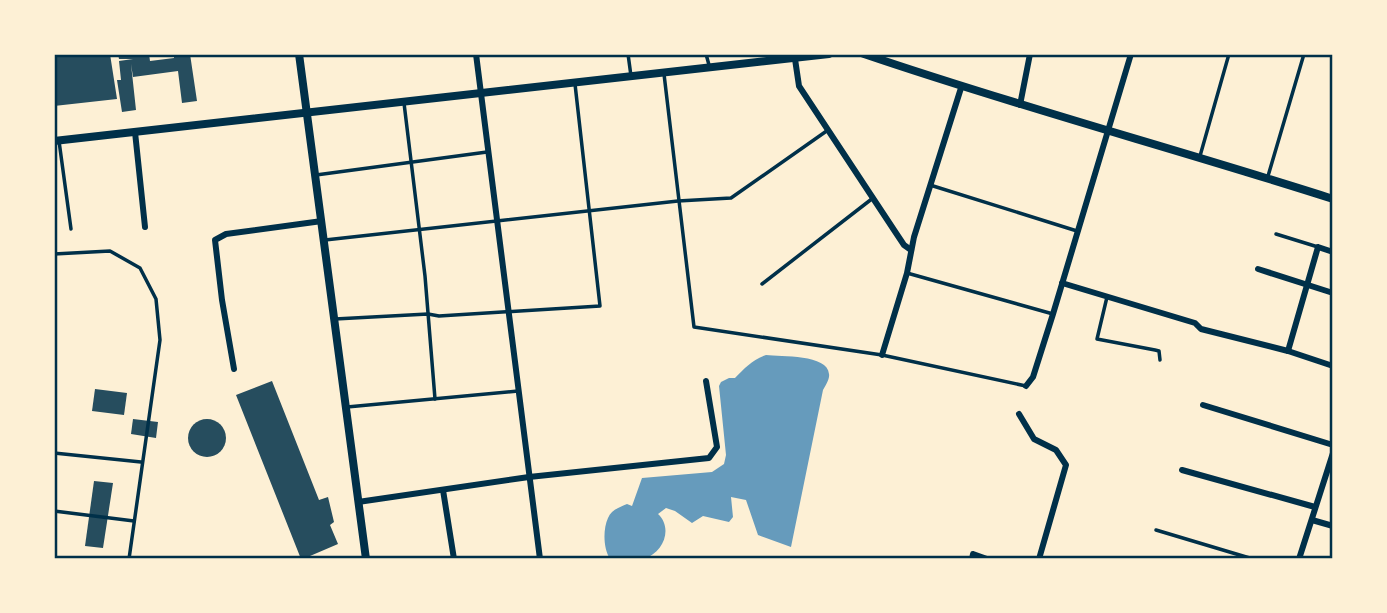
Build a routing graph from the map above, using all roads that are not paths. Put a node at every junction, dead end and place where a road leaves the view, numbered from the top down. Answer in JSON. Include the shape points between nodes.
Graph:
{"nodes":[{"id":1,"x":299,"y":54,"type":"edge"},
{"id":2,"x":475,"y":54,"type":"edge"},
{"id":3,"x":628,"y":54,"type":"edge"},
{"id":4,"x":706,"y":54,"type":"edge"},
{"id":5,"x":829,"y":54,"type":"edge"},
{"id":6,"x":864,"y":54,"type":"edge"},
{"id":7,"x":1030,"y":54,"type":"edge"},
{"id":8,"x":1131,"y":54,"type":"edge"},
{"id":9,"x":1229,"y":54,"type":"edge"},
{"id":10,"x":1304,"y":54,"type":"edge"},
{"id":11,"x":795,"y":59,"type":"junction"},
{"id":12,"x":709,"y":67,"type":"junction"},
{"id":13,"x":664,"y":72,"type":"junction"},
{"id":14,"x":631,"y":76,"type":"junction"},
{"id":15,"x":575,"y":82,"type":"junction"},
{"id":16,"x":961,"y":88,"type":"junction"},
{"id":17,"x":482,"y":94,"type":"junction"},
{"id":18,"x":404,"y":101,"type":"junction"},
{"id":19,"x":1020,"y":105,"type":"junction"},
{"id":20,"x":306,"y":112,"type":"junction"},
{"id":21,"x":828,"y":130,"type":"junction"},
{"id":22,"x":1107,"y":131,"type":"junction"},
{"id":23,"x":135,"y":132,"type":"junction"},
{"id":24,"x":57,"y":141,"type":"edge"},
{"id":25,"x":489,"y":152,"type":"junction"},
{"id":26,"x":1199,"y":158,"type":"junction"},
{"id":27,"x":411,"y":162,"type":"junction"},
{"id":28,"x":316,"y":175,"type":"junction"},
{"id":29,"x":1267,"y":178,"type":"junction"},
{"id":30,"x":930,"y":185,"type":"junction"},
{"id":31,"x":873,"y":198,"type":"junction"},
{"id":32,"x":1333,"y":200,"type":"edge"},
{"id":33,"x":678,"y":201,"type":"junction"},
{"id":34,"x":589,"y":211,"type":"junction"},
{"id":35,"x":322,"y":220,"type":"junction"},
{"id":36,"x":497,"y":221,"type":"junction"},
{"id":37,"x":145,"y":228,"type":"dead end"},
{"id":38,"x":71,"y":229,"type":"dead end"},
{"id":39,"x":420,"y":230,"type":"junction"},
{"id":40,"x":1077,"y":231,"type":"junction"},
{"id":41,"x":1276,"y":234,"type":"dead end"},
{"id":42,"x":324,"y":240,"type":"junction"},
{"id":43,"x":1318,"y":247,"type":"junction"},
{"id":44,"x":911,"y":250,"type":"junction"},
{"id":45,"x":1333,"y":252,"type":"edge"},
{"id":46,"x":54,"y":254,"type":"edge"},
{"id":47,"x":1258,"y":269,"type":"dead end"},
{"id":48,"x":907,"y":273,"type":"junction"},
{"id":49,"x":1062,"y":283,"type":"junction"},
{"id":50,"x":762,"y":284,"type":"dead end"},
{"id":51,"x":1306,"y":286,"type":"junction"},
{"id":52,"x":1333,"y":293,"type":"edge"},
{"id":53,"x":1107,"y":297,"type":"junction"},
{"id":54,"x":509,"y":310,"type":"junction"},
{"id":55,"x":428,"y":314,"type":"junction"},
{"id":56,"x":1053,"y":314,"type":"junction"},
{"id":57,"x":335,"y":319,"type":"junction"},
{"id":58,"x":1288,"y":351,"type":"junction"},
{"id":59,"x":882,"y":355,"type":"junction"},
{"id":60,"x":1160,"y":360,"type":"dead end"},
{"id":61,"x":1333,"y":366,"type":"edge"},
{"id":62,"x":234,"y":369,"type":"dead end"},
{"id":63,"x":706,"y":381,"type":"dead end"},
{"id":64,"x":1026,"y":386,"type":"joint"},
{"id":65,"x":518,"y":391,"type":"junction"},
{"id":66,"x":435,"y":399,"type":"junction"},
{"id":67,"x":1203,"y":405,"type":"dead end"},
{"id":68,"x":347,"y":407,"type":"junction"},
{"id":69,"x":1019,"y":414,"type":"dead end"},
{"id":70,"x":1333,"y":445,"type":"edge"},
{"id":71,"x":54,"y":453,"type":"edge"},
{"id":72,"x":1333,"y":453,"type":"edge"},
{"id":73,"x":141,"y":462,"type":"junction"},
{"id":74,"x":1331,"y":467,"type":"edge"},
{"id":75,"x":1182,"y":470,"type":"dead end"},
{"id":76,"x":529,"y":477,"type":"junction"},
{"id":77,"x":443,"y":490,"type":"junction"},
{"id":78,"x":358,"y":502,"type":"junction"},
{"id":79,"x":1315,"y":507,"type":"junction"},
{"id":80,"x":54,"y":511,"type":"edge"},
{"id":81,"x":1312,"y":520,"type":"junction"},
{"id":82,"x":134,"y":521,"type":"junction"},
{"id":83,"x":1333,"y":526,"type":"edge"},
{"id":84,"x":1156,"y":530,"type":"dead end"},
{"id":85,"x":129,"y":559,"type":"edge"},
{"id":86,"x":366,"y":559,"type":"edge"},
{"id":87,"x":454,"y":559,"type":"edge"},
{"id":88,"x":540,"y":559,"type":"edge"},
{"id":89,"x":972,"y":559,"type":"edge"},
{"id":90,"x":987,"y":559,"type":"edge"},
{"id":91,"x":1039,"y":559,"type":"edge"},
{"id":92,"x":1253,"y":559,"type":"edge"},
{"id":93,"x":1299,"y":559,"type":"edge"}],
"edges":[{"from":1,"to":20,"type":"street"},
{"from":2,"to":17,"type":"street"},
{"from":3,"to":14,"type":"lane"},
{"from":4,"to":12,"type":"lane"},
{"from":5,"to":11,"type":"street"},
{"from":6,"to":16,"type":"street"},
{"from":7,"to":19,"type":"street"},
{"from":8,"to":22,"type":"street"},
{"from":9,"to":26,"type":"lane"},
{"from":10,"to":29,"type":"lane"},
{"from":11,"to":12,"type":"street"},
{"from":11,"to":21,"type":"street","via":[[799,86]]},
{"from":12,"to":13,"type":"street"},
{"from":13,"to":14,"type":"street"},
{"from":13,"to":33,"type":"lane"},
{"from":14,"to":15,"type":"street"},
{"from":15,"to":17,"type":"street"},
{"from":15,"to":34,"type":"lane"},
{"from":16,"to":19,"type":"street"},
{"from":16,"to":30,"type":"street"},
{"from":17,"to":18,"type":"street"},
{"from":17,"to":25,"type":"street"},
{"from":18,"to":20,"type":"street"},
{"from":18,"to":27,"type":"lane"},
{"from":19,"to":22,"type":"street"},
{"from":20,"to":23,"type":"street"},
{"from":20,"to":28,"type":"street"},
{"from":21,"to":31,"type":"street"},
{"from":21,"to":33,"type":"lane","via":[[732,198]]},
{"from":22,"to":26,"type":"street"},
{"from":22,"to":40,"type":"street"},
{"from":23,"to":24,"type":"street"},
{"from":23,"to":37,"type":"street"},
{"from":24,"to":38,"type":"lane"},
{"from":25,"to":27,"type":"lane"},
{"from":25,"to":36,"type":"street"},
{"from":26,"to":29,"type":"street"},
{"from":27,"to":28,"type":"lane"},
{"from":27,"to":39,"type":"lane"},
{"from":28,"to":35,"type":"street"},
{"from":29,"to":32,"type":"street"},
{"from":30,"to":40,"type":"lane"},
{"from":30,"to":44,"type":"street"},
{"from":31,"to":44,"type":"street"},
{"from":31,"to":50,"type":"lane"},
{"from":33,"to":34,"type":"lane"},
{"from":33,"to":59,"type":"lane","via":[[694,327]]},
{"from":34,"to":36,"type":"lane"},
{"from":34,"to":54,"type":"lane","via":[[600,306]]},
{"from":35,"to":42,"type":"street"},
{"from":35,"to":62,"type":"street","via":[[226,234],[215,240]]},
{"from":36,"to":39,"type":"lane"},
{"from":36,"to":54,"type":"street"},
{"from":39,"to":42,"type":"lane"},
{"from":39,"to":55,"type":"lane"},
{"from":40,"to":49,"type":"street"},
{"from":41,"to":43,"type":"lane"},
{"from":42,"to":57,"type":"street"},
{"from":43,"to":45,"type":"street"},
{"from":43,"to":51,"type":"street"},
{"from":44,"to":48,"type":"street"},
{"from":46,"to":73,"type":"lane","via":[[110,251],[140,268],[156,299],[160,340]]},
{"from":47,"to":51,"type":"street"},
{"from":48,"to":56,"type":"lane"},
{"from":48,"to":59,"type":"street"},
{"from":49,"to":53,"type":"street"},
{"from":49,"to":56,"type":"street"},
{"from":51,"to":52,"type":"street"},
{"from":51,"to":58,"type":"street"},
{"from":53,"to":58,"type":"street","via":[[1224,336]]},
{"from":53,"to":60,"type":"lane","via":[[1097,339],[1159,351]]},
{"from":54,"to":55,"type":"lane"},
{"from":54,"to":65,"type":"street"},
{"from":55,"to":57,"type":"lane"},
{"from":55,"to":66,"type":"lane"},
{"from":56,"to":64,"type":"street"},
{"from":57,"to":68,"type":"street"},
{"from":58,"to":61,"type":"street"},
{"from":59,"to":64,"type":"lane"},
{"from":63,"to":76,"type":"street","via":[[717,447],[709,458]]},
{"from":65,"to":66,"type":"lane"},
{"from":65,"to":76,"type":"street"},
{"from":66,"to":68,"type":"lane"},
{"from":67,"to":70,"type":"street"},
{"from":68,"to":78,"type":"street"},
{"from":69,"to":91,"type":"street","via":[[1034,439],[1056,450],[1066,464]]},
{"from":71,"to":73,"type":"lane"},
{"from":72,"to":74,"type":"street"},
{"from":73,"to":82,"type":"lane"},
{"from":74,"to":79,"type":"street"},
{"from":75,"to":79,"type":"street"},
{"from":76,"to":77,"type":"street"},
{"from":76,"to":88,"type":"street"},
{"from":77,"to":78,"type":"street"},
{"from":77,"to":87,"type":"street"},
{"from":78,"to":86,"type":"street"},
{"from":79,"to":81,"type":"street"},
{"from":80,"to":82,"type":"lane"},
{"from":81,"to":83,"type":"street"},
{"from":81,"to":93,"type":"street"},
{"from":82,"to":85,"type":"lane"},
{"from":84,"to":92,"type":"lane"},
{"from":89,"to":90,"type":"street","via":[[973,554]]}]}
